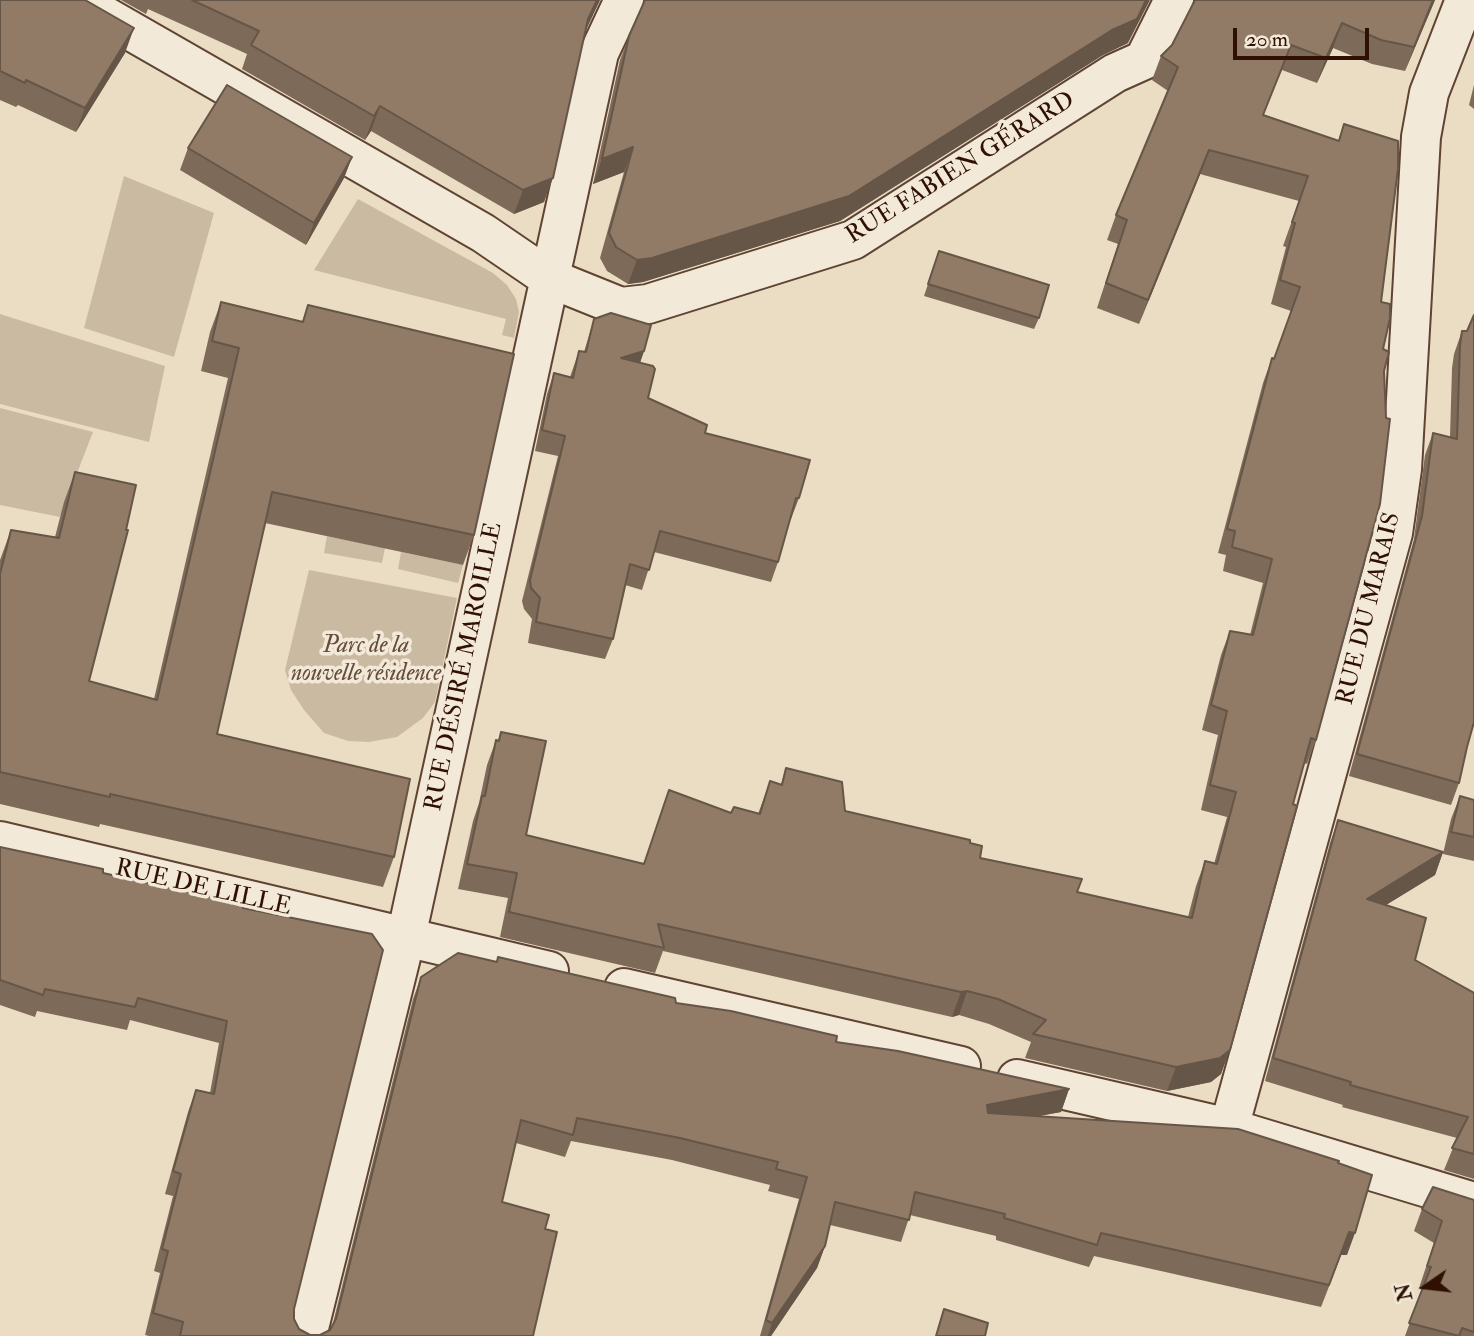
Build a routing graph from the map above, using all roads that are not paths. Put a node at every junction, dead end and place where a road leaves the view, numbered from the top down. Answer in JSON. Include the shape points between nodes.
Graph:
{"nodes":[{"id":1,"x":77,"y":0,"type":"edge"},
{"id":2,"x":624,"y":0,"type":"edge"},
{"id":3,"x":1174,"y":0,"type":"edge"},
{"id":4,"x":1465,"y":0,"type":"edge"},
{"id":5,"x":549,"y":278,"type":"junction"},
{"id":6,"x":0,"y":841,"type":"edge"},
{"id":7,"x":406,"y":937,"type":"junction"},
{"id":8,"x":1229,"y":1128,"type":"junction"},
{"id":9,"x":1474,"y":1202,"type":"edge"},
{"id":10,"x":307,"y":1336,"type":"edge"}],
"edges":[{"from":1,"to":5,"type":"street","name":"RUE FABIEN GÉRARD","via":[[483,233]]},
{"from":2,"to":5,"type":"street","name":"RUE DÉSIRÉ MAROILLE","via":[[599,53]]},
{"from":3,"to":5,"type":"street","name":"RUE FABIEN GÉRARD","via":[[1144,60],[1115,73],[853,240],[648,304],[621,307]]},
{"from":4,"to":8,"type":"street","name":"RUE DU MARAIS","via":[[1429,93],[1421,137],[1402,469],[1393,533]]},
{"from":5,"to":7,"type":"street","name":"RUE DÉSIRÉ MAROILLE"},
{"from":6,"to":7,"type":"street","name":"RUE DE LILLE"},
{"from":7,"to":8,"type":"street","name":"RUE DE LILLE"},
{"from":7,"to":10,"type":"street","name":"RUE DÉSIRÉ MAROILLE"},
{"from":8,"to":9,"type":"street","name":"RUE DE LILLE"}]}
